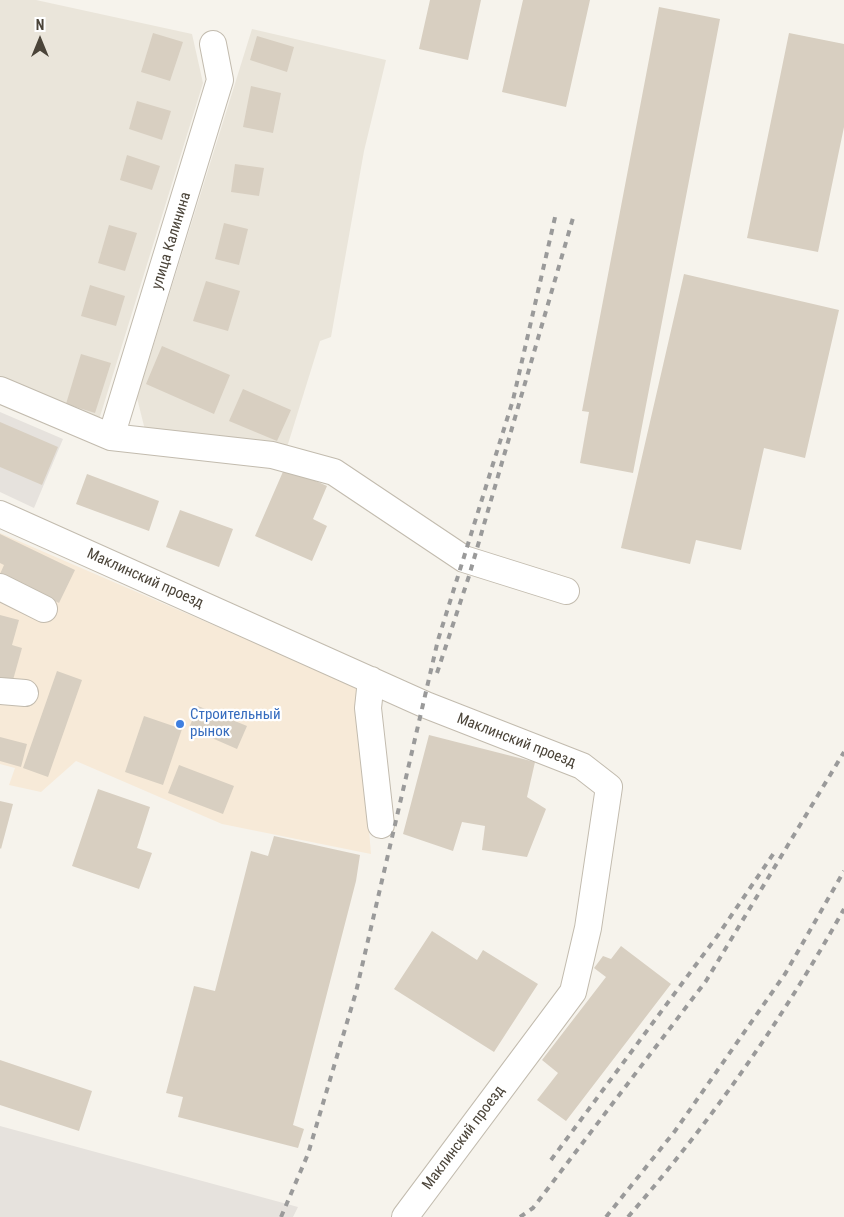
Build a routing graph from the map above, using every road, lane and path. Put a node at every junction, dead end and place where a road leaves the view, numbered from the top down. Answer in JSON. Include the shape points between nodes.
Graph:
{"nodes":[{"id":1,"x":213,"y":44,"type":"dead end"},
{"id":2,"x":0,"y":390,"type":"edge"},
{"id":3,"x":111,"y":437,"type":"junction"},
{"id":4,"x":0,"y":514,"type":"edge"},
{"id":5,"x":0,"y":587,"type":"edge"},
{"id":6,"x":566,"y":591,"type":"dead end"},
{"id":7,"x":44,"y":609,"type":"dead end"},
{"id":8,"x":371,"y":680,"type":"junction"},
{"id":9,"x":381,"y":825,"type":"dead end"},
{"id":10,"x":405,"y":1217,"type":"edge"}],
"edges":[{"from":1,"to":3,"type":"street","name":"улица Калинина","via":[[220,80]]},
{"from":2,"to":3,"type":"street"},
{"from":3,"to":6,"type":"street","via":[[272,455],[334,472],[464,558]]},
{"from":4,"to":8,"type":"street","name":"Маклинский проезд"},
{"from":5,"to":7,"type":"street"},
{"from":8,"to":9,"type":"street","via":[[368,708]]},
{"from":8,"to":10,"type":"street","name":"Маклинский проезд","via":[[582,766],[610,787],[588,928],[573,992]]}]}
